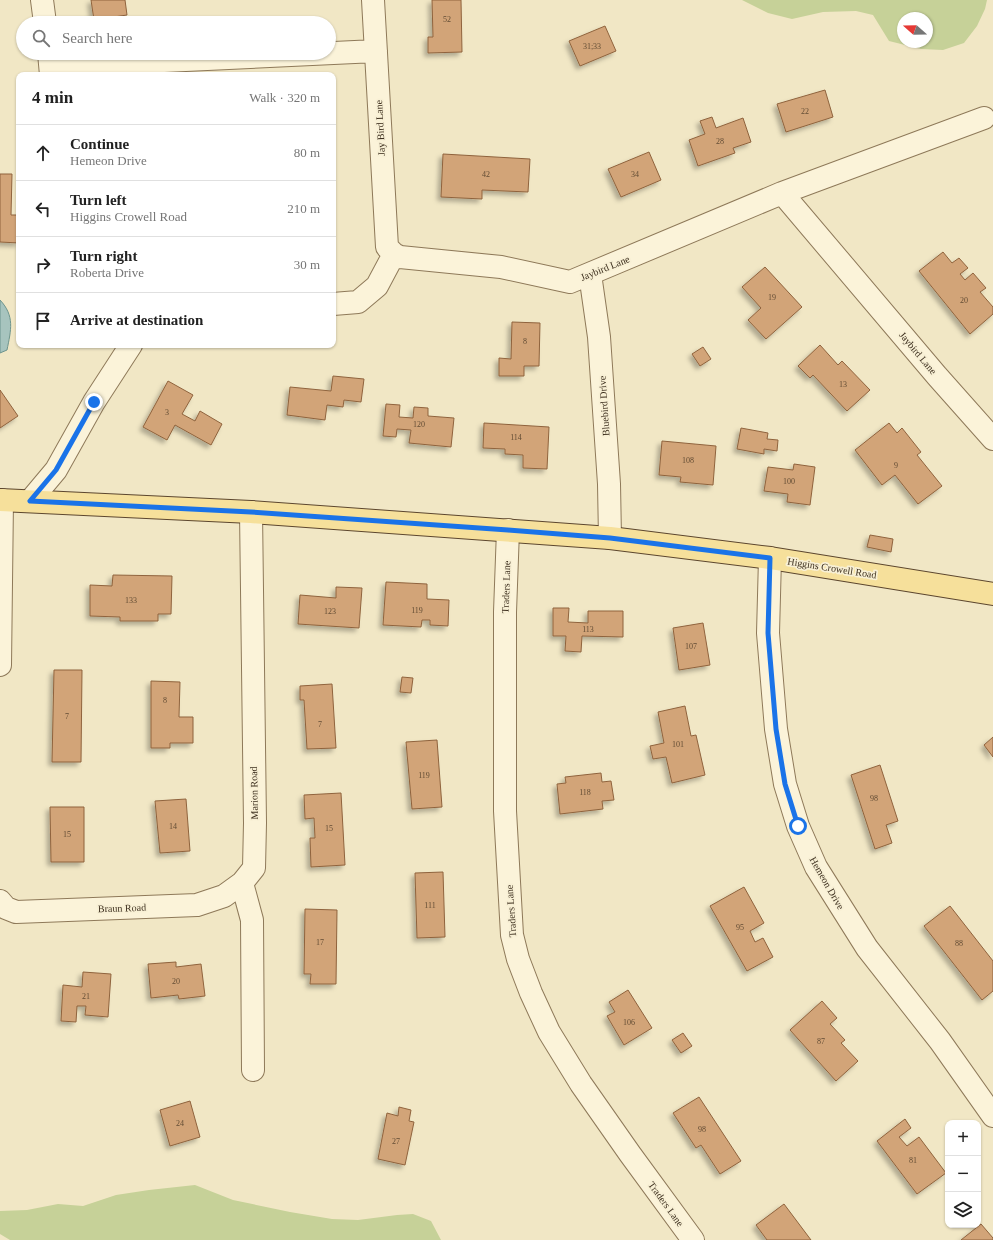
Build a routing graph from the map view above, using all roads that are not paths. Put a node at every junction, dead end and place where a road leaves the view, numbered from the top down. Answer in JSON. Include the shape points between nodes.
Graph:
{"nodes":[{"id":1,"x":42,"y":0,"type":"edge"},
{"id":2,"x":373,"y":0,"type":"edge"},
{"id":3,"x":44,"y":16,"type":"edge"},
{"id":4,"x":376,"y":51,"type":"junction"},
{"id":5,"x":336,"y":53,"type":"edge"},
{"id":6,"x":50,"y":60,"type":"edge"},
{"id":7,"x":184,"y":60,"type":"edge"},
{"id":8,"x":51,"y":72,"type":"edge"},
{"id":9,"x":60,"y":72,"type":"edge"},
{"id":10,"x":984,"y":118,"type":"dead end"},
{"id":11,"x":782,"y":193,"type":"junction"},
{"id":12,"x":394,"y":254,"type":"junction"},
{"id":13,"x":590,"y":274,"type":"junction"},
{"id":14,"x":336,"y":304,"type":"edge"},
{"id":15,"x":129,"y":348,"type":"edge"},
{"id":16,"x":993,"y":439,"type":"edge"},
{"id":17,"x":1,"y":500,"type":"edge"},
{"id":18,"x":30,"y":501,"type":"junction"},
{"id":19,"x":251,"y":512,"type":"junction"},
{"id":20,"x":508,"y":530,"type":"junction"},
{"id":21,"x":610,"y":538,"type":"junction"},
{"id":22,"x":770,"y":558,"type":"junction"},
{"id":23,"x":993,"y":594,"type":"edge"},
{"id":24,"x":0,"y":665,"type":"edge"},
{"id":25,"x":242,"y":883,"type":"junction"},
{"id":26,"x":0,"y":901,"type":"edge"},
{"id":27,"x":253,"y":1070,"type":"dead end"},
{"id":28,"x":993,"y":1116,"type":"edge"},
{"id":29,"x":693,"y":1240,"type":"edge"}],
"edges":[{"from":1,"to":3,"type":"street"},
{"from":2,"to":4,"type":"street","name":"Jay Bird Lane"},
{"from":4,"to":5,"type":"street"},
{"from":4,"to":12,"type":"street","name":"Jay Bird Lane","via":[[387,247]]},
{"from":6,"to":8,"type":"street"},
{"from":7,"to":9,"type":"street","via":[[78,65]]},
{"from":10,"to":11,"type":"street","name":"Jaybird Lane"},
{"from":11,"to":13,"type":"street","name":"Jaybird Lane"},
{"from":11,"to":16,"type":"street","name":"Jaybird Lane"},
{"from":12,"to":13,"type":"street","name":"Jaybird Lane","via":[[400,257],[501,267],[570,282]]},
{"from":12,"to":14,"type":"street","via":[[377,286],[358,302]]},
{"from":13,"to":21,"type":"street","name":"Bluebird Drive","via":[[599,337]]},
{"from":15,"to":18,"type":"street","via":[[94,402],[56,470]]},
{"from":17,"to":18,"type":"main road","name":"Higgins Crowell Road"},
{"from":17,"to":24,"type":"street"},
{"from":18,"to":19,"type":"main road","name":"Higgins Crowell Road"},
{"from":19,"to":20,"type":"main road","name":"Higgins Crowell Road"},
{"from":19,"to":25,"type":"street","name":"Marion Road","via":[[254,868]]},
{"from":20,"to":21,"type":"main road","name":"Higgins Crowell Road"},
{"from":20,"to":29,"type":"street","name":"Traders Lane","via":[[505,612],[505,811],[512,935],[518,959],[549,1032],[581,1084]]},
{"from":21,"to":22,"type":"main road","name":"Higgins Crowell Road"},
{"from":22,"to":23,"type":"main road","name":"Higgins Crowell Road"},
{"from":22,"to":28,"type":"street","name":"Hemeon Drive","via":[[768,633],[776,729],[785,784],[798,826],[816,867],[867,948],[940,1041]]},
{"from":25,"to":26,"type":"street","name":"Braun Road","via":[[224,896],[198,905],[16,912],[6,908]]},
{"from":25,"to":27,"type":"street","via":[[252,920]]}]}
